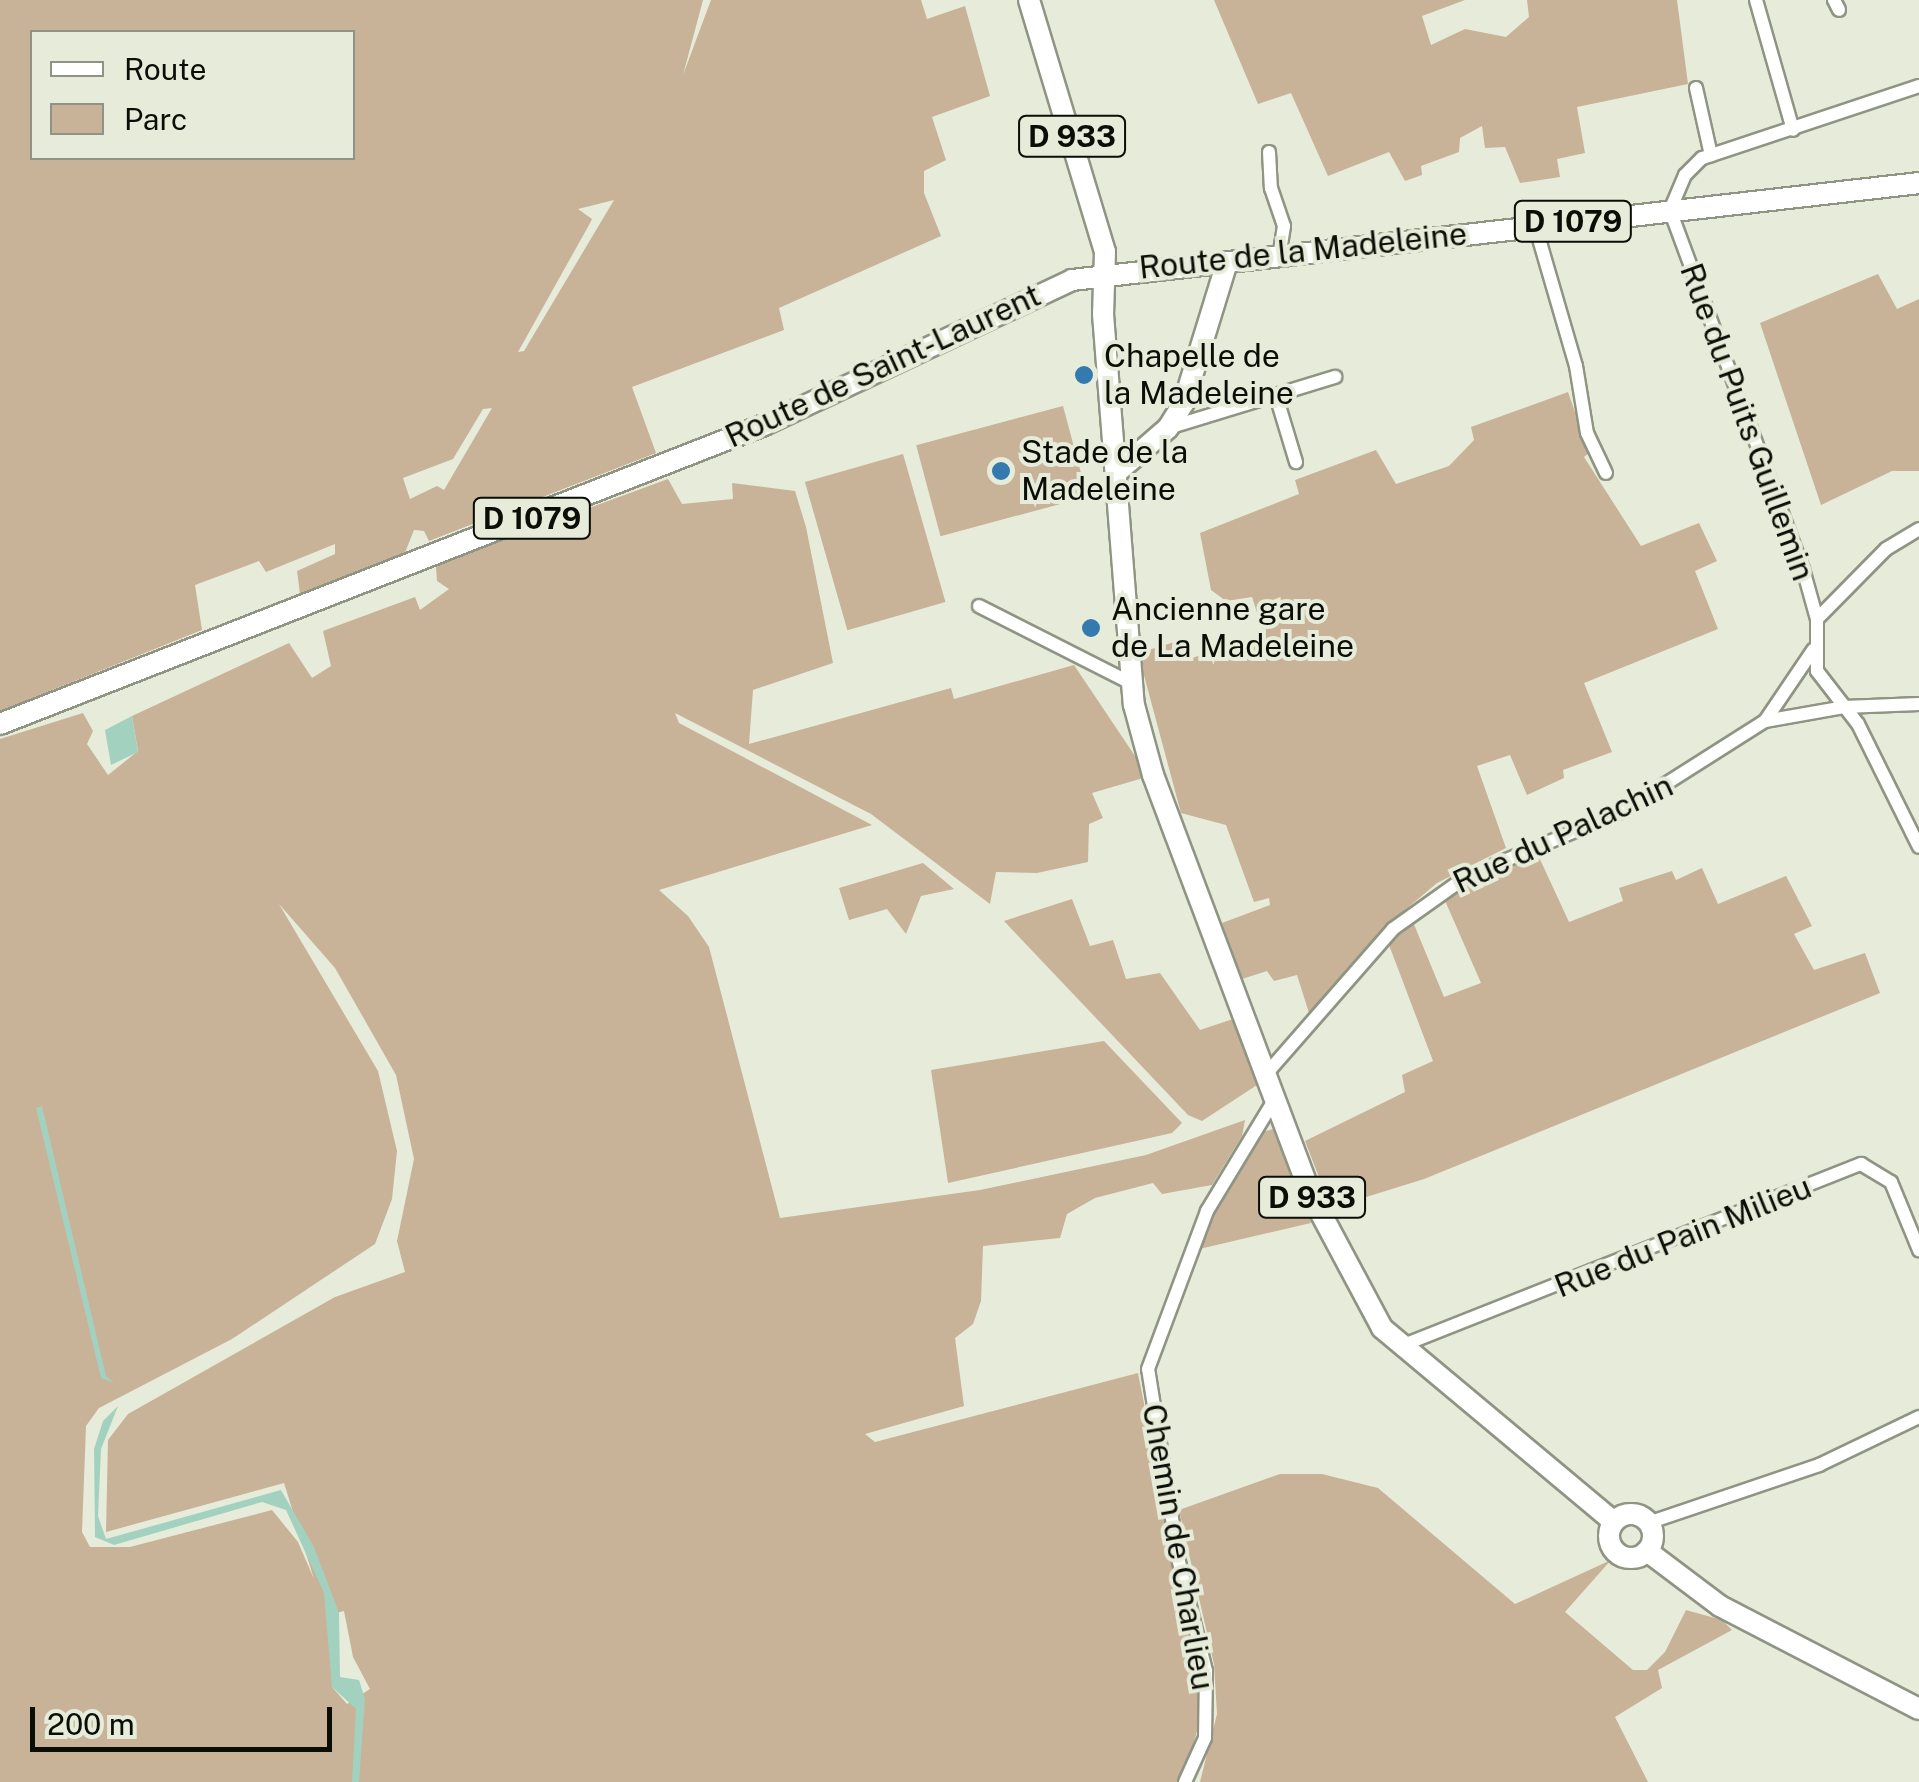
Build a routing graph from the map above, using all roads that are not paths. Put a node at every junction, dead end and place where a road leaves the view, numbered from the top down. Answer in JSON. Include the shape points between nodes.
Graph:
{"nodes":[{"id":1,"x":1029,"y":0,"type":"edge"},
{"id":2,"x":1756,"y":0,"type":"edge"},
{"id":3,"x":1919,"y":86,"type":"edge"},
{"id":4,"x":1696,"y":88,"type":"dead end"},
{"id":5,"x":1793,"y":130,"type":"junction"},
{"id":6,"x":1269,"y":152,"type":"dead end"},
{"id":7,"x":1711,"y":155,"type":"junction"},
{"id":8,"x":1919,"y":183,"type":"edge"},
{"id":9,"x":1670,"y":210,"type":"junction"},
{"id":10,"x":1535,"y":225,"type":"junction"},
{"id":11,"x":1280,"y":256,"type":"junction"},
{"id":12,"x":1228,"y":262,"type":"junction"},
{"id":13,"x":1104,"y":273,"type":"junction"},
{"id":14,"x":1072,"y":280,"type":"junction"},
{"id":15,"x":1103,"y":307,"type":"junction"},
{"id":16,"x":1335,"y":377,"type":"dead end"},
{"id":17,"x":1276,"y":399,"type":"junction"},
{"id":18,"x":1168,"y":428,"type":"junction"},
{"id":19,"x":1296,"y":462,"type":"dead end"},
{"id":20,"x":1606,"y":472,"type":"dead end"},
{"id":21,"x":1116,"y":474,"type":"junction"},
{"id":22,"x":1919,"y":529,"type":"edge"},
{"id":23,"x":980,"y":606,"type":"dead end"},
{"id":24,"x":1816,"y":619,"type":"junction"},
{"id":25,"x":1813,"y":650,"type":"junction"},
{"id":26,"x":1121,"y":681,"type":"junction"},
{"id":27,"x":1919,"y":704,"type":"edge"},
{"id":28,"x":1844,"y":707,"type":"junction"},
{"id":29,"x":1765,"y":721,"type":"junction"},
{"id":30,"x":0,"y":724,"type":"edge"},
{"id":31,"x":1918,"y":841,"type":"edge"},
{"id":32,"x":1267,"y":1072,"type":"junction"},
{"id":33,"x":1276,"y":1097,"type":"junction"},
{"id":34,"x":1919,"y":1250,"type":"edge"},
{"id":35,"x":1401,"y":1346,"type":"junction"},
{"id":36,"x":1919,"y":1417,"type":"edge"},
{"id":37,"x":1614,"y":1522,"type":"junction"},
{"id":38,"x":1648,"y":1522,"type":"junction"},
{"id":39,"x":1647,"y":1551,"type":"junction"},
{"id":40,"x":1919,"y":1710,"type":"edge"},
{"id":41,"x":1185,"y":1782,"type":"edge"}],
"edges":[{"from":1,"to":13,"type":"main road","number":"D 933","via":[[1100,225]]},
{"from":2,"to":5,"type":"street"},
{"from":3,"to":5,"type":"street"},
{"from":4,"to":7,"type":"street"},
{"from":5,"to":7,"type":"street"},
{"from":6,"to":11,"type":"street","via":[[1271,188],[1284,226]]},
{"from":7,"to":9,"type":"street","via":[[1691,166]]},
{"from":8,"to":9,"type":"main road","name":"Route de la Madeleine","number":"D 1079"},
{"from":9,"to":10,"type":"main road","name":"Route de la Madeleine","number":"D 1079"},
{"from":9,"to":24,"type":"street","name":"Rue du Puits Guillemin","via":[[1774,480]]},
{"from":10,"to":11,"type":"main road","name":"Route de la Madeleine","number":"D 1079"},
{"from":10,"to":20,"type":"street","via":[[1576,366],[1587,432]]},
{"from":11,"to":12,"type":"main road","name":"Route de la Madeleine","number":"D 1079"},
{"from":12,"to":13,"type":"main road","name":"Route de la Madeleine","number":"D 1079"},
{"from":12,"to":18,"type":"main road","via":[[1196,372]]},
{"from":13,"to":14,"type":"main road","name":"Route de Saint-Laurent","number":"D 1079"},
{"from":13,"to":15,"type":"main road","number":"D 933"},
{"from":14,"to":15,"type":"main road"},
{"from":14,"to":30,"type":"main road","name":"Route de Saint-Laurent","number":"D 1079","via":[[664,465]]},
{"from":15,"to":21,"type":"main road","number":"D 933"},
{"from":16,"to":17,"type":"street"},
{"from":17,"to":18,"type":"street"},
{"from":17,"to":19,"type":"street"},
{"from":18,"to":21,"type":"main road"},
{"from":21,"to":26,"type":"main road","number":"D 933"},
{"from":22,"to":24,"type":"street","via":[[1886,550]]},
{"from":23,"to":26,"type":"street"},
{"from":24,"to":25,"type":"street","name":"Rue du Puits Guillemin"},
{"from":25,"to":28,"type":"street","via":[[1818,671]]},
{"from":25,"to":29,"type":"street"},
{"from":26,"to":32,"type":"main road","number":"D 933"},
{"from":27,"to":28,"type":"street","name":"Rue du Palachin"},
{"from":28,"to":29,"type":"street","name":"Rue du Palachin"},
{"from":28,"to":31,"type":"street"},
{"from":29,"to":32,"type":"street","name":"Rue du Palachin","via":[[1623,812],[1440,892],[1394,929]]},
{"from":32,"to":33,"type":"main road","number":"D 933"},
{"from":33,"to":35,"type":"main road","number":"D 933","via":[[1341,1258]]},
{"from":33,"to":41,"type":"street","name":"Chemin de Charlieu","via":[[1194,1240],[1148,1369],[1175,1542],[1206,1671],[1205,1738]]},
{"from":34,"to":35,"type":"street","name":"Rue du Pain Milieu","via":[[1891,1182],[1861,1164]]},
{"from":35,"to":37,"type":"main road","number":"D 933"},
{"from":36,"to":38,"type":"street","via":[[1819,1465]]},
{"from":37,"to":38,"type":"main road","via":[[1628,1514]]},
{"from":37,"to":39,"type":"main road","via":[[1614,1550],[1627,1558]]},
{"from":38,"to":39,"type":"main road"},
{"from":39,"to":40,"type":"main road","via":[[1720,1606]]}]}
